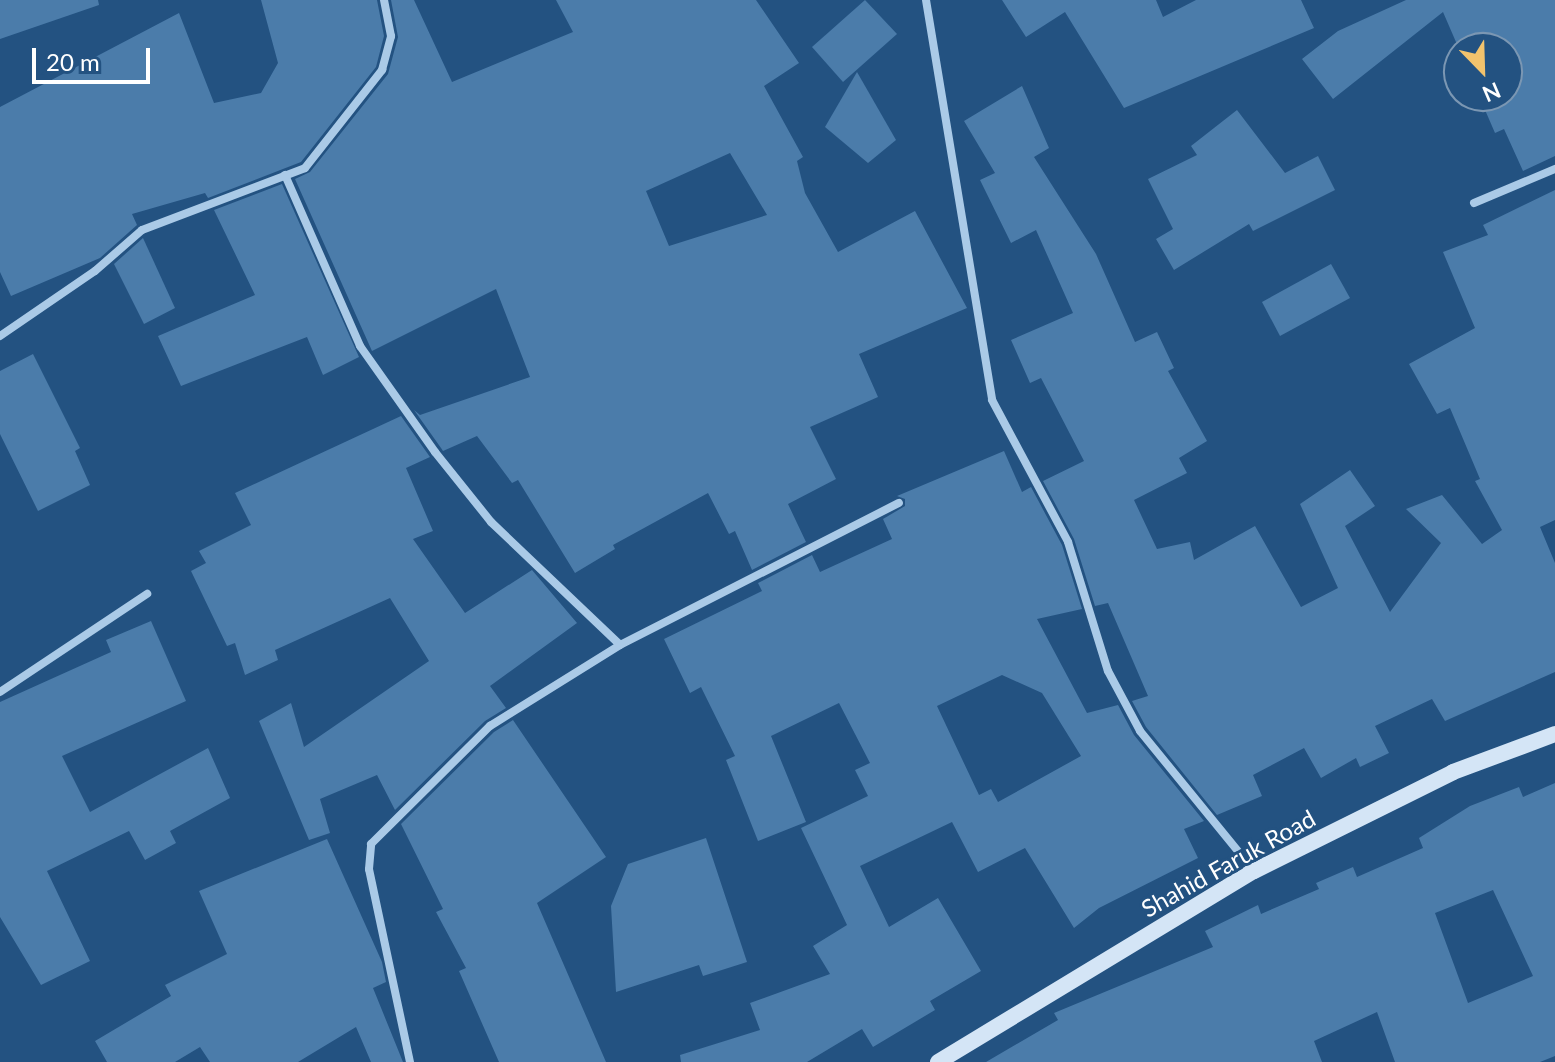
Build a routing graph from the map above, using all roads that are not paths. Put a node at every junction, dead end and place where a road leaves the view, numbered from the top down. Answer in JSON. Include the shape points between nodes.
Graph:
{"nodes":[{"id":1,"x":384,"y":0,"type":"edge"},
{"id":2,"x":926,"y":0,"type":"edge"},
{"id":3,"x":1555,"y":169,"type":"edge"},
{"id":4,"x":285,"y":175,"type":"junction"},
{"id":5,"x":1474,"y":203,"type":"dead end"},
{"id":6,"x":0,"y":336,"type":"edge"},
{"id":7,"x":899,"y":503,"type":"dead end"},
{"id":8,"x":147,"y":594,"type":"dead end"},
{"id":9,"x":620,"y":645,"type":"junction"},
{"id":10,"x":0,"y":692,"type":"edge"},
{"id":11,"x":1555,"y":734,"type":"edge"},
{"id":12,"x":1254,"y":871,"type":"junction"},
{"id":13,"x":410,"y":1062,"type":"edge"},
{"id":14,"x":938,"y":1062,"type":"edge"}],
"edges":[{"from":1,"to":4,"type":"street","via":[[391,36],[382,70],[305,168]]},
{"from":2,"to":12,"type":"street","via":[[992,400],[1068,542],[1108,671],[1140,731]]},
{"from":3,"to":5,"type":"street"},
{"from":4,"to":6,"type":"street","via":[[142,230],[95,271]]},
{"from":4,"to":9,"type":"street","via":[[360,346],[435,452],[491,522]]},
{"from":7,"to":9,"type":"street"},
{"from":8,"to":10,"type":"street"},
{"from":9,"to":13,"type":"street","via":[[490,726],[371,844],[369,869]]},
{"from":11,"to":12,"type":"main road","name":"Shahid Faruk Road","via":[[1453,772]]},
{"from":12,"to":14,"type":"main road","name":"Shahid Faruk Road"}]}
